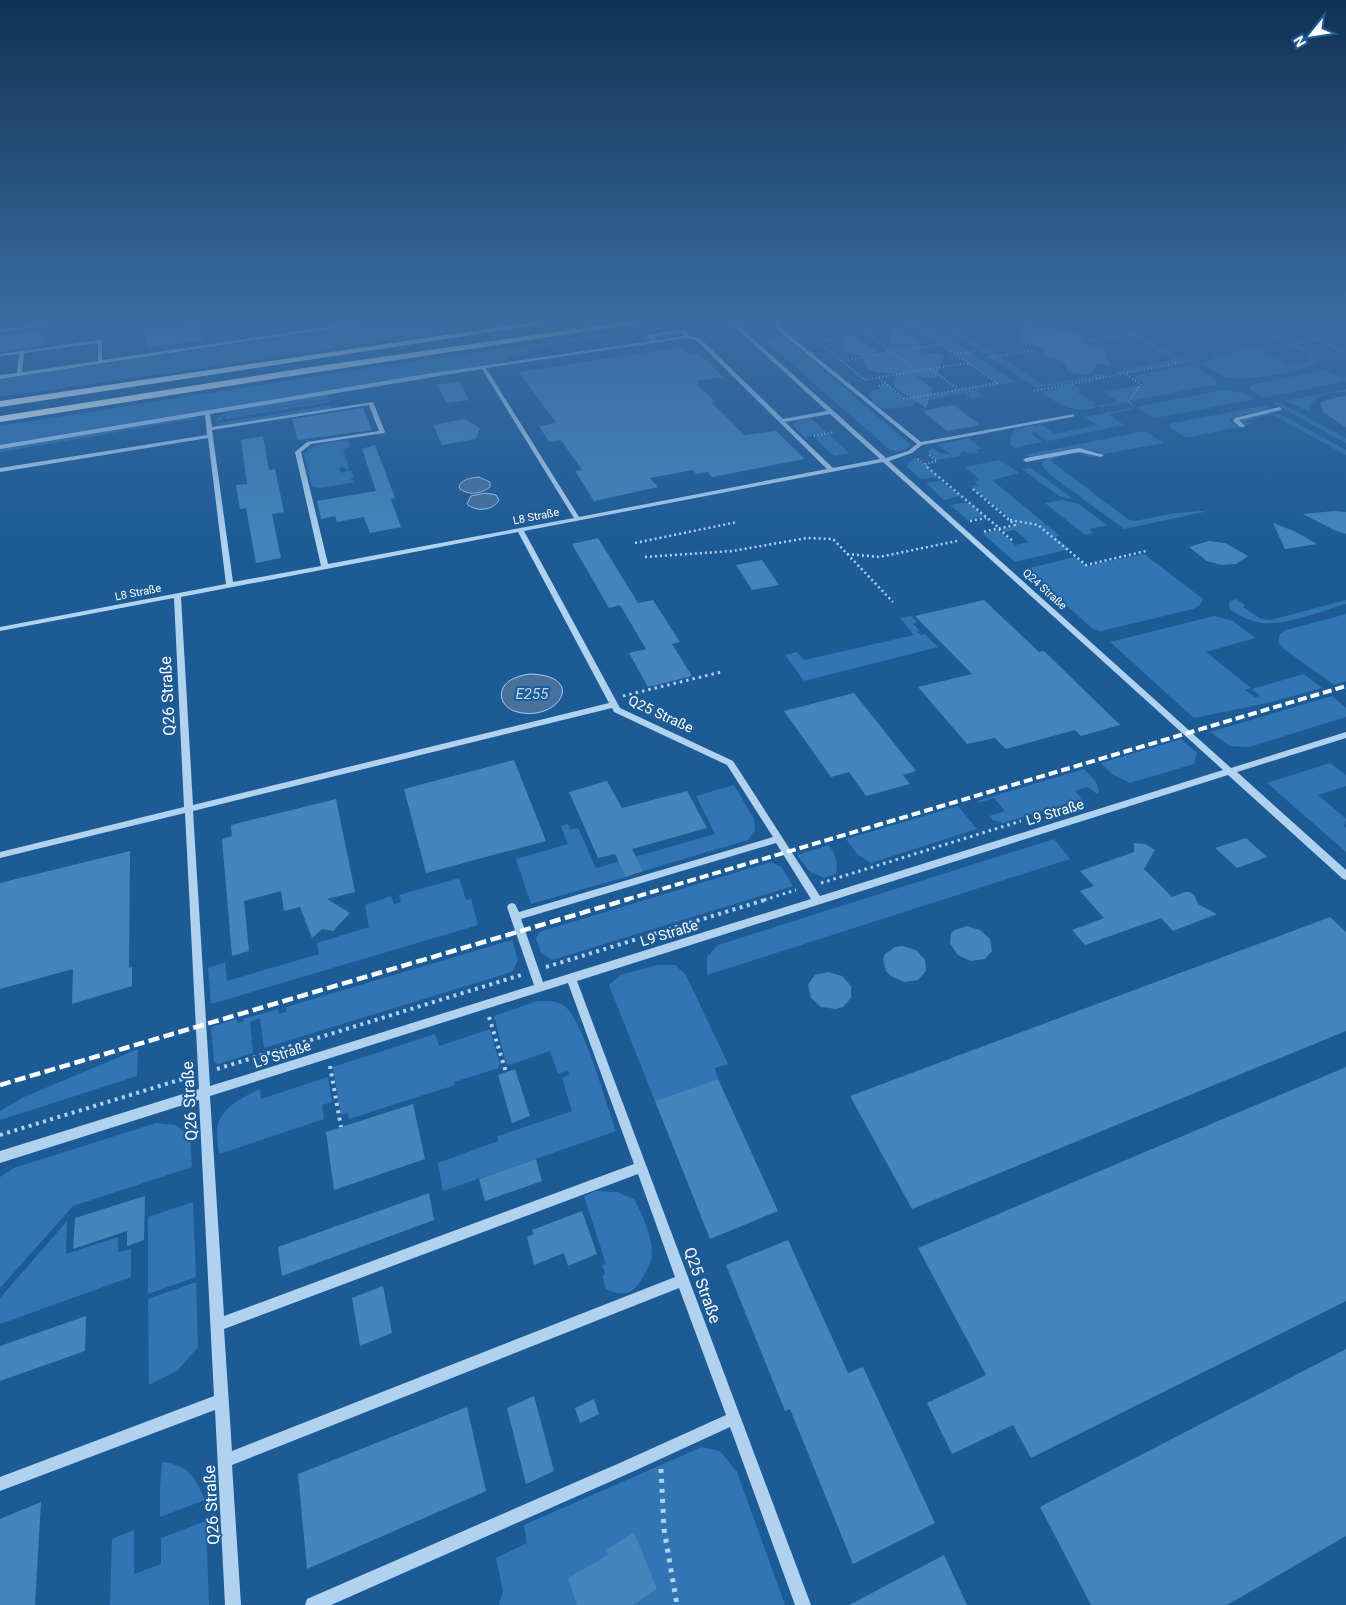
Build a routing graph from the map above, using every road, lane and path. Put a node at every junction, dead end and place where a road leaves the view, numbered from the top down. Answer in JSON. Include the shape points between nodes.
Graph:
{"nodes":[{"id":1,"x":65,"y":394,"type":"edge"},
{"id":2,"x":164,"y":394,"type":"edge"},
{"id":3,"x":347,"y":394,"type":"edge"},
{"id":4,"x":500,"y":394,"type":"edge"},
{"id":5,"x":755,"y":394,"type":"edge"},
{"id":6,"x":811,"y":394,"type":"edge"},
{"id":7,"x":860,"y":394,"type":"edge"},
{"id":8,"x":899,"y":394,"type":"edge"},
{"id":9,"x":935,"y":394,"type":"edge"},
{"id":10,"x":1134,"y":394,"type":"edge"},
{"id":11,"x":905,"y":399,"type":"junction"},
{"id":12,"x":910,"y":403,"type":"dead end"},
{"id":13,"x":0,"y":404,"type":"edge"},
{"id":14,"x":1132,"y":404,"type":"dead end"},
{"id":15,"x":1279,"y":409,"type":"dead end"},
{"id":16,"x":831,"y":412,"type":"junction"},
{"id":17,"x":1072,"y":415,"type":"dead end"},
{"id":18,"x":0,"y":420,"type":"edge"},
{"id":19,"x":782,"y":420,"type":"junction"},
{"id":20,"x":208,"y":421,"type":"junction"},
{"id":21,"x":1242,"y":426,"type":"dead end"},
{"id":22,"x":850,"y":430,"type":"junction"},
{"id":23,"x":210,"y":436,"type":"junction"},
{"id":24,"x":800,"y":438,"type":"junction"},
{"id":25,"x":919,"y":445,"type":"junction"},
{"id":26,"x":0,"y":447,"type":"edge"},
{"id":27,"x":910,"y":452,"type":"junction"},
{"id":28,"x":1100,"y":455,"type":"dead end"},
{"id":29,"x":885,"y":460,"type":"junction"},
{"id":30,"x":1026,"y":460,"type":"dead end"},
{"id":31,"x":924,"y":464,"type":"junction"},
{"id":32,"x":0,"y":470,"type":"edge"},
{"id":33,"x":831,"y":470,"type":"junction"},
{"id":34,"x":973,"y":489,"type":"dead end"},
{"id":35,"x":576,"y":518,"type":"junction"},
{"id":36,"x":987,"y":518,"type":"junction"},
{"id":37,"x":1010,"y":520,"type":"junction"},
{"id":38,"x":737,"y":522,"type":"dead end"},
{"id":39,"x":966,"y":522,"type":"dead end"},
{"id":40,"x":999,"y":528,"type":"junction"},
{"id":41,"x":520,"y":530,"type":"junction"},
{"id":42,"x":979,"y":533,"type":"dead end"},
{"id":43,"x":972,"y":538,"type":"junction"},
{"id":44,"x":1014,"y":542,"type":"dead end"},
{"id":45,"x":635,"y":543,"type":"dead end"},
{"id":46,"x":1146,"y":551,"type":"dead end"},
{"id":47,"x":847,"y":554,"type":"junction"},
{"id":48,"x":645,"y":557,"type":"dead end"},
{"id":49,"x":325,"y":567,"type":"junction"},
{"id":50,"x":230,"y":585,"type":"junction"},
{"id":51,"x":177,"y":595,"type":"junction"},
{"id":52,"x":893,"y":602,"type":"dead end"},
{"id":53,"x":0,"y":629,"type":"edge"},
{"id":54,"x":721,"y":672,"type":"dead end"},
{"id":55,"x":612,"y":702,"type":"junction"},
{"id":56,"x":1346,"y":736,"type":"edge"},
{"id":57,"x":1230,"y":771,"type":"junction"},
{"id":58,"x":190,"y":809,"type":"junction"},
{"id":59,"x":1023,"y":820,"type":"dead end"},
{"id":60,"x":779,"y":839,"type":"junction"},
{"id":61,"x":0,"y":855,"type":"edge"},
{"id":62,"x":1346,"y":876,"type":"edge"},
{"id":63,"x":809,"y":886,"type":"junction"},
{"id":64,"x":818,"y":901,"type":"junction"},
{"id":65,"x":512,"y":906,"type":"dead end"},
{"id":66,"x":516,"y":917,"type":"junction"},
{"id":67,"x":534,"y":971,"type":"junction"},
{"id":68,"x":571,"y":978,"type":"junction"},
{"id":69,"x":540,"y":988,"type":"junction"},
{"id":70,"x":485,"y":1005,"type":"junction"},
{"id":71,"x":328,"y":1054,"type":"junction"},
{"id":72,"x":506,"y":1072,"type":"dead end"},
{"id":73,"x":204,"y":1073,"type":"junction"},
{"id":74,"x":205,"y":1093,"type":"junction"},
{"id":75,"x":341,"y":1127,"type":"dead end"},
{"id":76,"x":0,"y":1135,"type":"edge"},
{"id":77,"x":0,"y":1157,"type":"edge"},
{"id":78,"x":641,"y":1167,"type":"junction"},
{"id":79,"x":683,"y":1280,"type":"junction"},
{"id":80,"x":217,"y":1325,"type":"junction"},
{"id":81,"x":222,"y":1400,"type":"junction"},
{"id":82,"x":734,"y":1418,"type":"junction"},
{"id":83,"x":660,"y":1452,"type":"junction"},
{"id":84,"x":225,"y":1461,"type":"junction"},
{"id":85,"x":0,"y":1484,"type":"edge"},
{"id":86,"x":233,"y":1605,"type":"edge"},
{"id":87,"x":313,"y":1605,"type":"edge"},
{"id":88,"x":677,"y":1605,"type":"edge"},
{"id":89,"x":803,"y":1605,"type":"edge"}],
"edges":[{"from":1,"to":13,"type":"highway"},
{"from":2,"to":18,"type":"highway"},
{"from":3,"to":20,"type":"lane"},
{"from":4,"to":35,"type":"lane"},
{"from":5,"to":19,"type":"lane"},
{"from":6,"to":16,"type":"lane","name":"Q24 Straße"},
{"from":7,"to":25,"type":"lane"},
{"from":8,"to":11,"type":"path"},
{"from":9,"to":11,"type":"path"},
{"from":10,"to":14,"type":"path","via":[[1128,402]]},
{"from":11,"to":12,"type":"path"},
{"from":15,"to":21,"type":"lane","via":[[1237,419]]},
{"from":16,"to":19,"type":"lane"},
{"from":16,"to":22,"type":"lane","name":"Q24 Straße"},
{"from":17,"to":25,"type":"lane"},
{"from":19,"to":24,"type":"lane"},
{"from":20,"to":23,"type":"lane"},
{"from":20,"to":26,"type":"lane"},
{"from":20,"to":49,"type":"lane","via":[[371,403],[382,432],[309,443],[298,452]]},
{"from":22,"to":24,"type":"path"},
{"from":22,"to":29,"type":"lane","name":"Q24 Straße"},
{"from":23,"to":32,"type":"lane"},
{"from":23,"to":50,"type":"lane"},
{"from":24,"to":33,"type":"lane"},
{"from":25,"to":27,"type":"lane","name":"L8 Straße"},
{"from":25,"to":31,"type":"path","via":[[937,462]]},
{"from":27,"to":29,"type":"lane","name":"L8 Straße"},
{"from":27,"to":31,"type":"path"},
{"from":28,"to":30,"type":"lane","via":[[1079,450]]},
{"from":29,"to":33,"type":"lane","name":"L8 Straße"},
{"from":29,"to":43,"type":"lane","name":"Q24 Straße"},
{"from":31,"to":36,"type":"path"},
{"from":33,"to":35,"type":"lane","name":"L8 Straße"},
{"from":34,"to":37,"type":"path"},
{"from":35,"to":41,"type":"lane","name":"L8 Straße"},
{"from":36,"to":39,"type":"path"},
{"from":36,"to":40,"type":"path"},
{"from":37,"to":40,"type":"path","via":[[1015,524]]},
{"from":37,"to":46,"type":"path","via":[[1038,525],[1086,565]]},
{"from":38,"to":45,"type":"path"},
{"from":40,"to":42,"type":"path"},
{"from":40,"to":44,"type":"path"},
{"from":41,"to":49,"type":"lane","name":"L8 Straße"},
{"from":41,"to":55,"type":"lane","name":"Q25 Straße"},
{"from":43,"to":47,"type":"path","via":[[879,557]]},
{"from":43,"to":57,"type":"lane","name":"Q24 Straße"},
{"from":47,"to":48,"type":"path","via":[[833,539],[808,538],[732,552]]},
{"from":47,"to":52,"type":"path"},
{"from":49,"to":50,"type":"lane","name":"L8 Straße"},
{"from":50,"to":51,"type":"lane","name":"L8 Straße"},
{"from":51,"to":53,"type":"lane","name":"L8 Straße"},
{"from":51,"to":58,"type":"lane","name":"Q26 Straße"},
{"from":54,"to":55,"type":"path"},
{"from":55,"to":58,"type":"lane"},
{"from":55,"to":60,"type":"lane","name":"Q25 Straße","via":[[617,710],[730,763]]},
{"from":56,"to":57,"type":"lane","name":"L9 Straße"},
{"from":57,"to":62,"type":"lane","name":"Q24 Straße"},
{"from":57,"to":64,"type":"lane","name":"L9 Straße"},
{"from":58,"to":61,"type":"lane"},
{"from":58,"to":73,"type":"lane","name":"Q26 Straße"},
{"from":59,"to":63,"type":"path"},
{"from":60,"to":63,"type":"lane","name":"Q25 Straße"},
{"from":60,"to":66,"type":"lane"},
{"from":63,"to":64,"type":"lane","name":"Q25 Straße"},
{"from":63,"to":67,"type":"path"},
{"from":64,"to":68,"type":"lane","name":"L9 Straße"},
{"from":65,"to":66,"type":"lane"},
{"from":66,"to":67,"type":"lane"},
{"from":67,"to":69,"type":"lane"},
{"from":67,"to":73,"type":"path"},
{"from":68,"to":69,"type":"lane","name":"L9 Straße"},
{"from":68,"to":78,"type":"lane","name":"Q25 Straße"},
{"from":69,"to":70,"type":"lane","name":"L9 Straße"},
{"from":70,"to":71,"type":"lane","name":"L9 Straße"},
{"from":70,"to":72,"type":"path"},
{"from":71,"to":74,"type":"lane","name":"L9 Straße"},
{"from":71,"to":75,"type":"path"},
{"from":73,"to":74,"type":"lane","name":"Q26 Straße"},
{"from":73,"to":76,"type":"path"},
{"from":74,"to":77,"type":"lane","name":"L9 Straße"},
{"from":74,"to":80,"type":"lane","name":"Q26 Straße"},
{"from":78,"to":79,"type":"lane","name":"Q25 Straße"},
{"from":78,"to":80,"type":"lane"},
{"from":79,"to":82,"type":"lane","name":"Q25 Straße"},
{"from":79,"to":84,"type":"lane"},
{"from":80,"to":81,"type":"lane","name":"Q26 Straße"},
{"from":81,"to":84,"type":"lane","name":"Q26 Straße"},
{"from":81,"to":85,"type":"lane"},
{"from":82,"to":83,"type":"lane"},
{"from":82,"to":89,"type":"lane","name":"Q25 Straße"},
{"from":83,"to":87,"type":"lane"},
{"from":83,"to":88,"type":"path","via":[[664,1529]]},
{"from":84,"to":86,"type":"lane","name":"Q26 Straße"}]}
